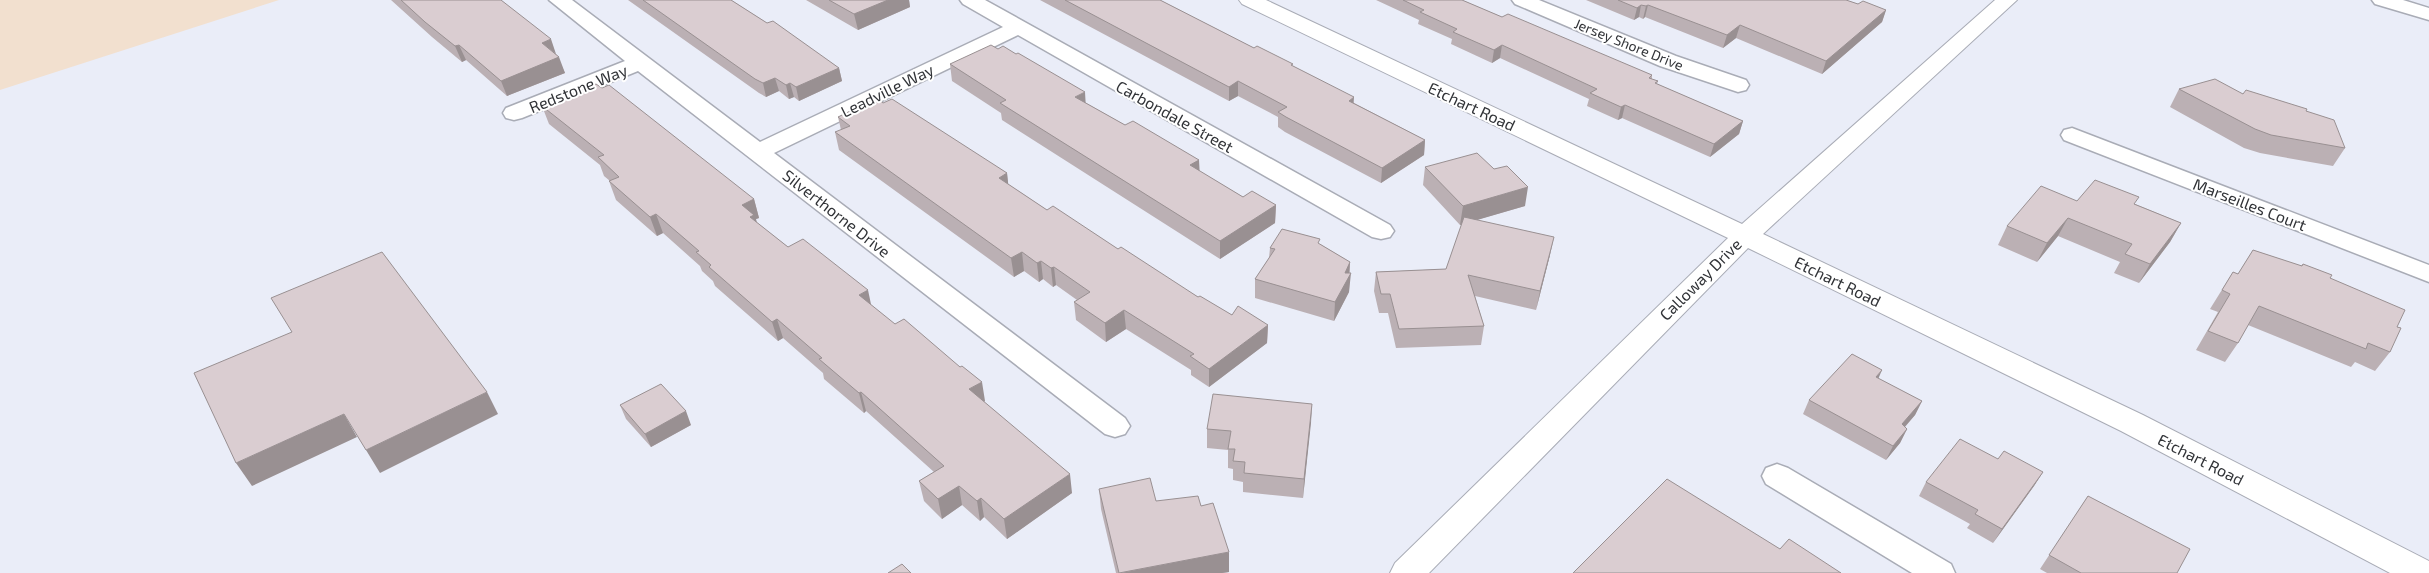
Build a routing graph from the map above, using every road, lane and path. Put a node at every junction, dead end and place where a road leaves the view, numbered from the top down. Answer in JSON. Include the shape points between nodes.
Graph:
{"nodes":[{"id":1,"x":558,"y":0,"type":"edge"},
{"id":2,"x":970,"y":0,"type":"edge"},
{"id":3,"x":1249,"y":0,"type":"edge"},
{"id":4,"x":1522,"y":0,"type":"edge"},
{"id":5,"x":2007,"y":0,"type":"edge"},
{"id":6,"x":2382,"y":0,"type":"edge"},
{"id":7,"x":2429,"y":14,"type":"edge"},
{"id":8,"x":1017,"y":28,"type":"junction"},
{"id":9,"x":641,"y":62,"type":"junction"},
{"id":10,"x":1738,"y":85,"type":"dead end"},
{"id":11,"x":514,"y":113,"type":"dead end"},
{"id":12,"x":2072,"y":135,"type":"dead end"},
{"id":13,"x":758,"y":152,"type":"junction"},
{"id":14,"x":1381,"y":231,"type":"dead end"},
{"id":15,"x":1745,"y":236,"type":"junction"},
{"id":16,"x":2429,"y":274,"type":"edge"},
{"id":17,"x":1115,"y":426,"type":"dead end"},
{"id":18,"x":1777,"y":476,"type":"dead end"},
{"id":19,"x":1407,"y":573,"type":"edge"},
{"id":20,"x":1939,"y":573,"type":"edge"},
{"id":21,"x":2421,"y":573,"type":"edge"}],
"edges":[{"from":1,"to":9,"type":"street","name":"Silverthorne Drive"},
{"from":2,"to":8,"type":"street","name":"Carbondale Street"},
{"from":3,"to":15,"type":"street","name":"Etchart Road"},
{"from":4,"to":10,"type":"street","name":"Jersey Shore Drive","via":[[1668,61]]},
{"from":5,"to":15,"type":"street","name":"Calloway Drive"},
{"from":6,"to":7,"type":"street"},
{"from":8,"to":13,"type":"street","name":"Leadville Way"},
{"from":8,"to":14,"type":"street","name":"Carbondale Street"},
{"from":9,"to":11,"type":"street","name":"Redstone Way"},
{"from":9,"to":13,"type":"street","name":"Silverthorne Drive"},
{"from":12,"to":16,"type":"street","name":"Marseilles Court"},
{"from":13,"to":17,"type":"street","name":"Silverthorne Drive"},
{"from":15,"to":19,"type":"street","name":"Calloway Drive"},
{"from":15,"to":21,"type":"street","name":"Etchart Road","via":[[2132,423]]},
{"from":18,"to":20,"type":"street"}]}
